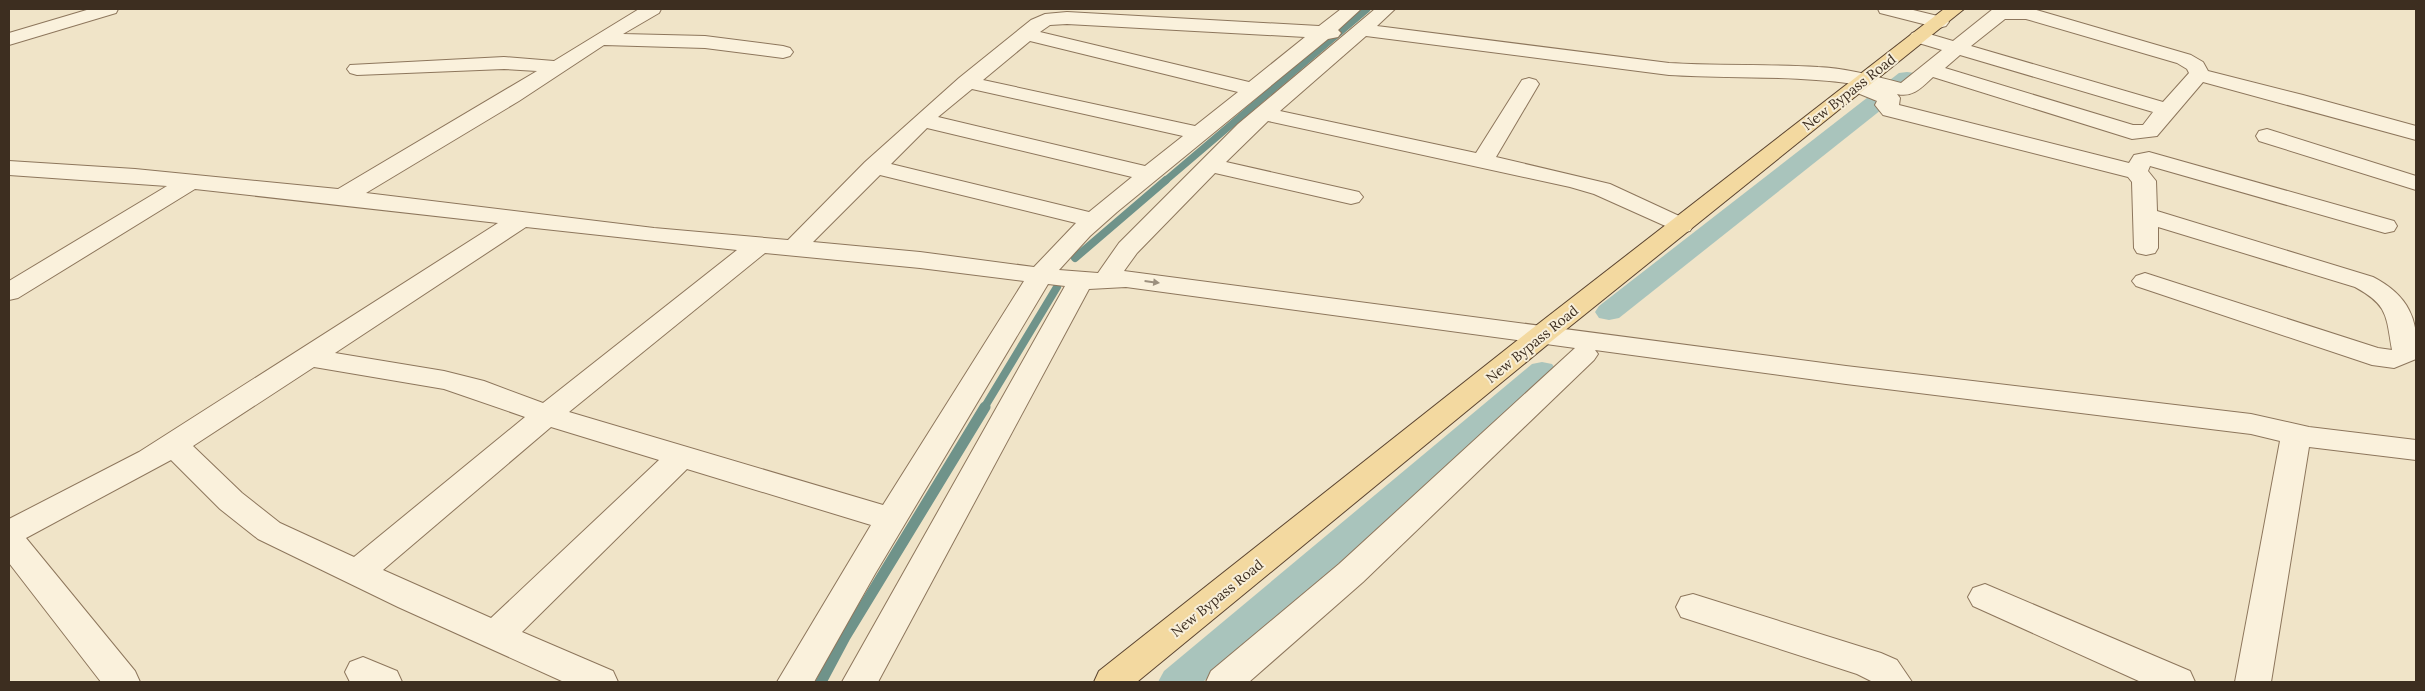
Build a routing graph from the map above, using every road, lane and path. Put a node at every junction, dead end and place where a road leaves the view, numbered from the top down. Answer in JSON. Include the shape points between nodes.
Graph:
{"nodes":[{"id":1,"x":110,"y":9,"type":"edge"},
{"id":2,"x":652,"y":9,"type":"edge"},
{"id":3,"x":1352,"y":9,"type":"edge"},
{"id":4,"x":1386,"y":9,"type":"edge"},
{"id":5,"x":1887,"y":9,"type":"edge"},
{"id":6,"x":1342,"y":33,"type":"junction"},
{"id":7,"x":1026,"y":34,"type":"junction"},
{"id":8,"x":1943,"y":34,"type":"edge"},
{"id":9,"x":9,"y":39,"type":"edge"},
{"id":10,"x":600,"y":39,"type":"junction"},
{"id":11,"x":783,"y":52,"type":"dead end"},
{"id":12,"x":559,"y":67,"type":"junction"},
{"id":13,"x":357,"y":69,"type":"dead end"},
{"id":14,"x":1931,"y":70,"type":"junction"},
{"id":15,"x":2200,"y":76,"type":"junction"},
{"id":16,"x":966,"y":82,"type":"junction"},
{"id":17,"x":1529,"y":84,"type":"dead end"},
{"id":18,"x":1878,"y":88,"type":"junction"},
{"id":19,"x":1252,"y":89,"type":"junction"},
{"id":20,"x":2168,"y":110,"type":"junction"},
{"id":21,"x":1263,"y":114,"type":"junction"},
{"id":22,"x":922,"y":120,"type":"junction"},
{"id":23,"x":1199,"y":133,"type":"junction"},
{"id":24,"x":2416,"y":133,"type":"edge"},
{"id":25,"x":2267,"y":136,"type":"dead end"},
{"id":26,"x":1482,"y":161,"type":"junction"},
{"id":27,"x":1211,"y":165,"type":"junction"},
{"id":28,"x":872,"y":167,"type":"junction"},
{"id":29,"x":9,"y":168,"type":"edge"},
{"id":30,"x":2136,"y":172,"type":"junction"},
{"id":31,"x":1149,"y":174,"type":"junction"},
{"id":32,"x":190,"y":182,"type":"junction"},
{"id":33,"x":2416,"y":183,"type":"edge"},
{"id":34,"x":342,"y":197,"type":"junction"},
{"id":35,"x":1351,"y":197,"type":"dead end"},
{"id":36,"x":2145,"y":215,"type":"junction"},
{"id":37,"x":520,"y":220,"type":"junction"},
{"id":38,"x":1094,"y":220,"type":"junction"},
{"id":39,"x":1681,"y":226,"type":"junction"},
{"id":40,"x":2385,"y":226,"type":"dead end"},
{"id":41,"x":759,"y":245,"type":"junction"},
{"id":42,"x":794,"y":248,"type":"junction"},
{"id":43,"x":2146,"y":248,"type":"dead end"},
{"id":44,"x":1041,"y":274,"type":"junction"},
{"id":45,"x":1091,"y":280,"type":"junction"},
{"id":46,"x":2145,"y":281,"type":"dead end"},
{"id":47,"x":9,"y":292,"type":"edge"},
{"id":48,"x":1536,"y":340,"type":"junction"},
{"id":49,"x":1584,"y":354,"type":"junction"},
{"id":50,"x":309,"y":357,"type":"junction"},
{"id":51,"x":548,"y":414,"type":"junction"},
{"id":52,"x":2302,"y":437,"type":"junction"},
{"id":53,"x":174,"y":445,"type":"junction"},
{"id":54,"x":2416,"y":450,"type":"edge"},
{"id":55,"x":682,"y":456,"type":"junction"},
{"id":56,"x":891,"y":519,"type":"junction"},
{"id":57,"x":9,"y":533,"type":"edge"},
{"id":58,"x":9,"y":540,"type":"edge"},
{"id":59,"x":358,"y":572,"type":"junction"},
{"id":60,"x":1985,"y":597,"type":"dead end"},
{"id":61,"x":1693,"y":607,"type":"dead end"},
{"id":62,"x":495,"y":636,"type":"junction"},
{"id":63,"x":122,"y":682,"type":"edge"},
{"id":64,"x":600,"y":682,"type":"edge"},
{"id":65,"x":795,"y":682,"type":"edge"},
{"id":66,"x":860,"y":682,"type":"edge"},
{"id":67,"x":1112,"y":682,"type":"edge"},
{"id":68,"x":1224,"y":682,"type":"edge"},
{"id":69,"x":1894,"y":682,"type":"edge"},
{"id":70,"x":2177,"y":682,"type":"edge"},
{"id":71,"x":2253,"y":682,"type":"edge"}],
"edges":[{"from":1,"to":9,"type":"street"},
{"from":2,"to":10,"type":"street"},
{"from":3,"to":6,"type":"street"},
{"from":4,"to":6,"type":"street"},
{"from":5,"to":8,"type":"street"},
{"from":6,"to":7,"type":"street","via":[[1067,18],[1045,20]]},
{"from":6,"to":18,"type":"street","via":[[1678,70],[1801,72]]},
{"from":6,"to":19,"type":"street"},
{"from":6,"to":21,"type":"street"},
{"from":7,"to":16,"type":"street"},
{"from":7,"to":19,"type":"street"},
{"from":8,"to":14,"type":"street"},
{"from":8,"to":15,"type":"street","via":[[2000,13],[2027,13],[2184,59],[2196,66]]},
{"from":8,"to":18,"type":"main road","name":"New Bypass Road"},
{"from":8,"to":20,"type":"street"},
{"from":10,"to":11,"type":"street","via":[[705,42]]},
{"from":10,"to":12,"type":"street"},
{"from":12,"to":13,"type":"street","via":[[513,63]]},
{"from":12,"to":34,"type":"street"},
{"from":14,"to":18,"type":"street","via":[[1907,89]]},
{"from":14,"to":20,"type":"street","via":[[2132,132],[2149,131]]},
{"from":15,"to":20,"type":"street","via":[[2194,78]]},
{"from":15,"to":24,"type":"street","via":[[2286,96]]},
{"from":16,"to":22,"type":"street"},
{"from":16,"to":23,"type":"street"},
{"from":17,"to":26,"type":"street"},
{"from":18,"to":30,"type":"street","via":[[1890,99],[1886,106],[1891,110]]},
{"from":18,"to":39,"type":"main road","name":"New Bypass Road"},
{"from":19,"to":23,"type":"street"},
{"from":21,"to":26,"type":"street"},
{"from":21,"to":27,"type":"street"},
{"from":22,"to":28,"type":"street"},
{"from":22,"to":31,"type":"street"},
{"from":23,"to":31,"type":"street"},
{"from":25,"to":33,"type":"street"},
{"from":26,"to":39,"type":"street","via":[[1602,189]]},
{"from":27,"to":35,"type":"street"},
{"from":27,"to":45,"type":"street"},
{"from":28,"to":38,"type":"street"},
{"from":28,"to":42,"type":"street"},
{"from":29,"to":32,"type":"street"},
{"from":30,"to":36,"type":"street","via":[[2144,181]]},
{"from":30,"to":40,"type":"street","via":[[2142,160],[2149,159]]},
{"from":31,"to":38,"type":"street"},
{"from":32,"to":34,"type":"street"},
{"from":32,"to":47,"type":"street"},
{"from":34,"to":37,"type":"street"},
{"from":36,"to":43,"type":"street"},
{"from":36,"to":46,"type":"street","via":[[2379,289],[2396,305],[2406,353],[2390,360],[2372,356]]},
{"from":37,"to":41,"type":"street"},
{"from":37,"to":50,"type":"street"},
{"from":38,"to":44,"type":"street"},
{"from":39,"to":48,"type":"main road","name":"New Bypass Road"},
{"from":41,"to":42,"type":"street"},
{"from":41,"to":51,"type":"street"},
{"from":42,"to":44,"type":"street"},
{"from":44,"to":45,"type":"street"},
{"from":44,"to":56,"type":"street"},
{"from":45,"to":48,"type":"street","via":[[1119,296]]},
{"from":45,"to":66,"type":"street"},
{"from":48,"to":49,"type":"street"},
{"from":48,"to":52,"type":"street","via":[[2251,424]]},
{"from":48,"to":67,"type":"main road","name":"New Bypass Road"},
{"from":49,"to":52,"type":"street","via":[[1998,412],[2260,440]]},
{"from":49,"to":68,"type":"street","via":[[1351,573]]},
{"from":50,"to":51,"type":"street","via":[[444,380]]},
{"from":50,"to":53,"type":"street"},
{"from":51,"to":55,"type":"street"},
{"from":51,"to":59,"type":"street"},
{"from":52,"to":54,"type":"street"},
{"from":52,"to":71,"type":"street"},
{"from":53,"to":57,"type":"street","via":[[117,479]]},
{"from":53,"to":59,"type":"street","via":[[231,501],[269,531]]},
{"from":55,"to":56,"type":"street"},
{"from":55,"to":62,"type":"street"},
{"from":56,"to":65,"type":"street"},
{"from":58,"to":63,"type":"street"},
{"from":59,"to":62,"type":"street"},
{"from":60,"to":70,"type":"street"},
{"from":61,"to":69,"type":"street","via":[[1868,663],[1884,670]]},
{"from":62,"to":64,"type":"street"}]}
